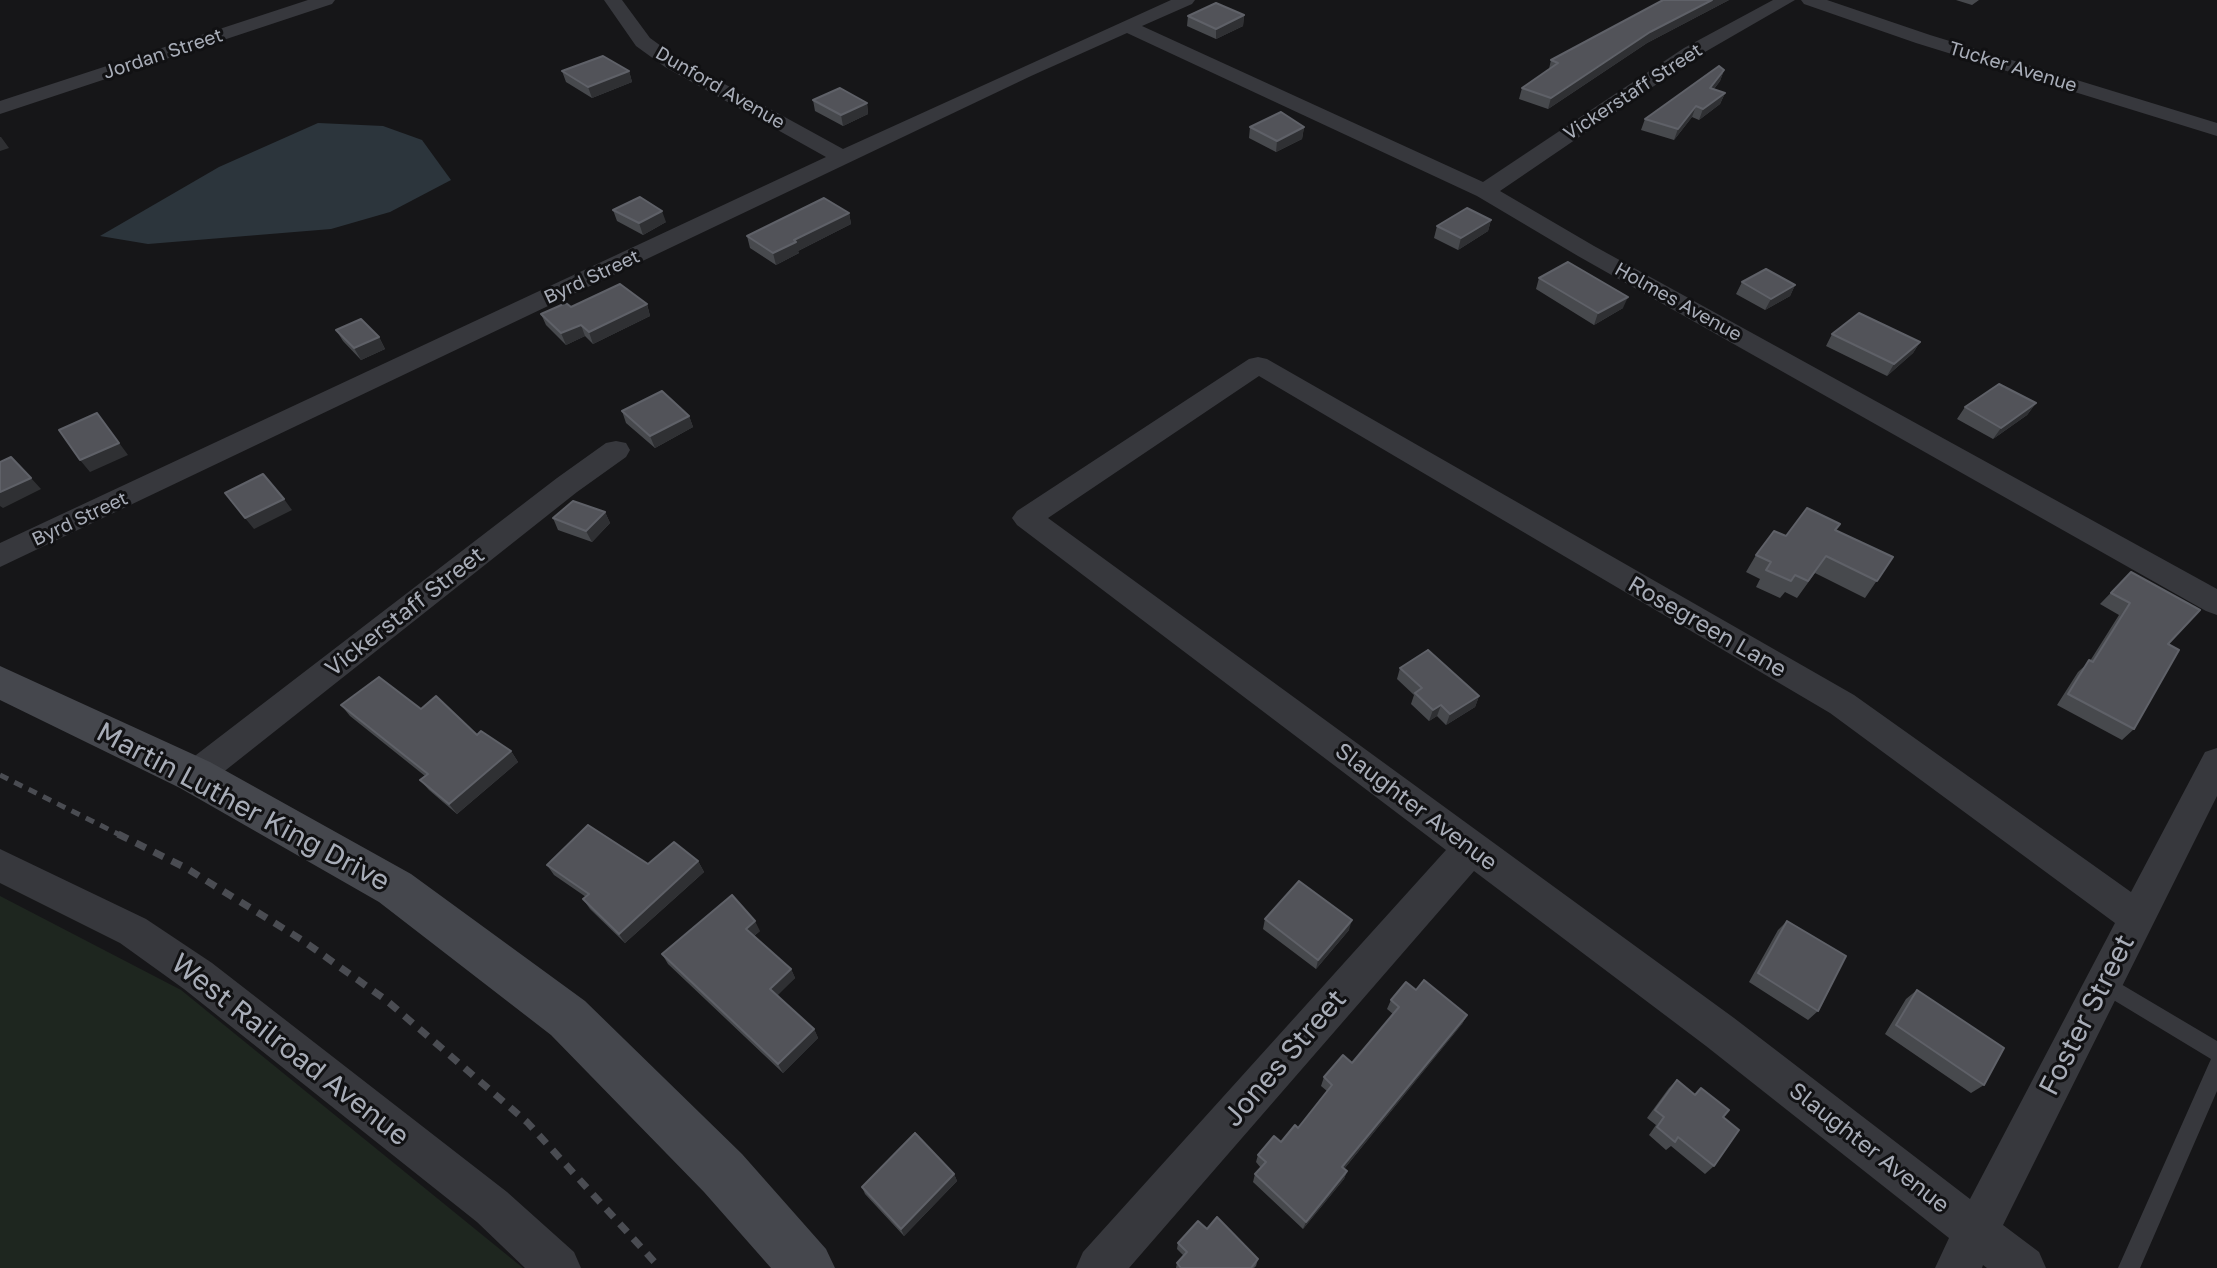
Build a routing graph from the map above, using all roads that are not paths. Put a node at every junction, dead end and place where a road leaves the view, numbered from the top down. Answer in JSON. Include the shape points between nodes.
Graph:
{"nodes":[{"id":1,"x":326,"y":0,"type":"edge"},
{"id":2,"x":613,"y":0,"type":"edge"},
{"id":3,"x":1186,"y":0,"type":"edge"},
{"id":4,"x":1786,"y":0,"type":"edge"},
{"id":5,"x":1810,"y":0,"type":"edge"},
{"id":6,"x":1126,"y":26,"type":"junction"},
{"id":7,"x":0,"y":108,"type":"edge"},
{"id":8,"x":2217,"y":131,"type":"edge"},
{"id":9,"x":843,"y":158,"type":"junction"},
{"id":10,"x":1485,"y":191,"type":"junction"},
{"id":11,"x":1258,"y":365,"type":"joint"},
{"id":12,"x":615,"y":450,"type":"dead end"},
{"id":13,"x":0,"y":556,"type":"edge"},
{"id":14,"x":2217,"y":603,"type":"edge"},
{"id":15,"x":0,"y":682,"type":"edge"},
{"id":16,"x":2217,"y":762,"type":"edge"},
{"id":17,"x":195,"y":775,"type":"junction"},
{"id":18,"x":2207,"y":806,"type":"edge"},
{"id":19,"x":1471,"y":848,"type":"junction"},
{"id":20,"x":0,"y":866,"type":"edge"},
{"id":21,"x":2137,"y":918,"type":"junction"},
{"id":22,"x":2104,"y":983,"type":"junction"},
{"id":23,"x":2217,"y":1052,"type":"edge"},
{"id":24,"x":2217,"y":1067,"type":"edge"},
{"id":25,"x":1976,"y":1232,"type":"junction"},
{"id":26,"x":558,"y":1268,"type":"edge"},
{"id":27,"x":807,"y":1268,"type":"edge"},
{"id":28,"x":1099,"y":1268,"type":"edge"},
{"id":29,"x":1958,"y":1268,"type":"edge"},
{"id":30,"x":2023,"y":1268,"type":"edge"},
{"id":31,"x":2129,"y":1268,"type":"edge"}],
"edges":[{"from":1,"to":7,"type":"street","name":"Jordan Street"},
{"from":2,"to":9,"type":"street","name":"Dunford Avenue","via":[[643,42],[672,63]]},
{"from":3,"to":6,"type":"street","name":"Byrd Street"},
{"from":4,"to":10,"type":"street","name":"Vickerstaff Street","via":[[1647,80]]},
{"from":5,"to":8,"type":"street","name":"Tucker Avenue","via":[[1862,10]]},
{"from":6,"to":9,"type":"street","name":"Byrd Street"},
{"from":6,"to":10,"type":"street","name":"Holmes Avenue"},
{"from":9,"to":13,"type":"street","name":"Byrd Street"},
{"from":10,"to":14,"type":"street","name":"Holmes Avenue"},
{"from":11,"to":19,"type":"street","name":"Slaughter Avenue","via":[[1027,518]]},
{"from":11,"to":21,"type":"street","name":"Rosegreen Lane","via":[[1842,704]]},
{"from":12,"to":17,"type":"street","name":"Vickerstaff Street"},
{"from":15,"to":17,"type":"main road","name":"Martin Luther King Drive"},
{"from":16,"to":18,"type":"street","name":"Foster Street"},
{"from":17,"to":27,"type":"main road","name":"Martin Luther King Drive","via":[[395,888],[568,1018],[723,1174]]},
{"from":18,"to":21,"type":"street","name":"Foster Street"},
{"from":19,"to":25,"type":"street","name":"Slaughter Avenue","via":[[1720,1032]]},
{"from":19,"to":28,"type":"street","name":"Jones Street"},
{"from":20,"to":26,"type":"street","name":"West Railroad Avenue","via":[[133,931],[198,976],[492,1207]]},
{"from":21,"to":22,"type":"street","name":"Foster Street"},
{"from":22,"to":23,"type":"lane"},
{"from":22,"to":25,"type":"street","name":"Foster Street"},
{"from":24,"to":31,"type":"lane"},
{"from":25,"to":29,"type":"street","name":"Foster Street"},
{"from":25,"to":30,"type":"street","name":"Slaughter Avenue"}]}
